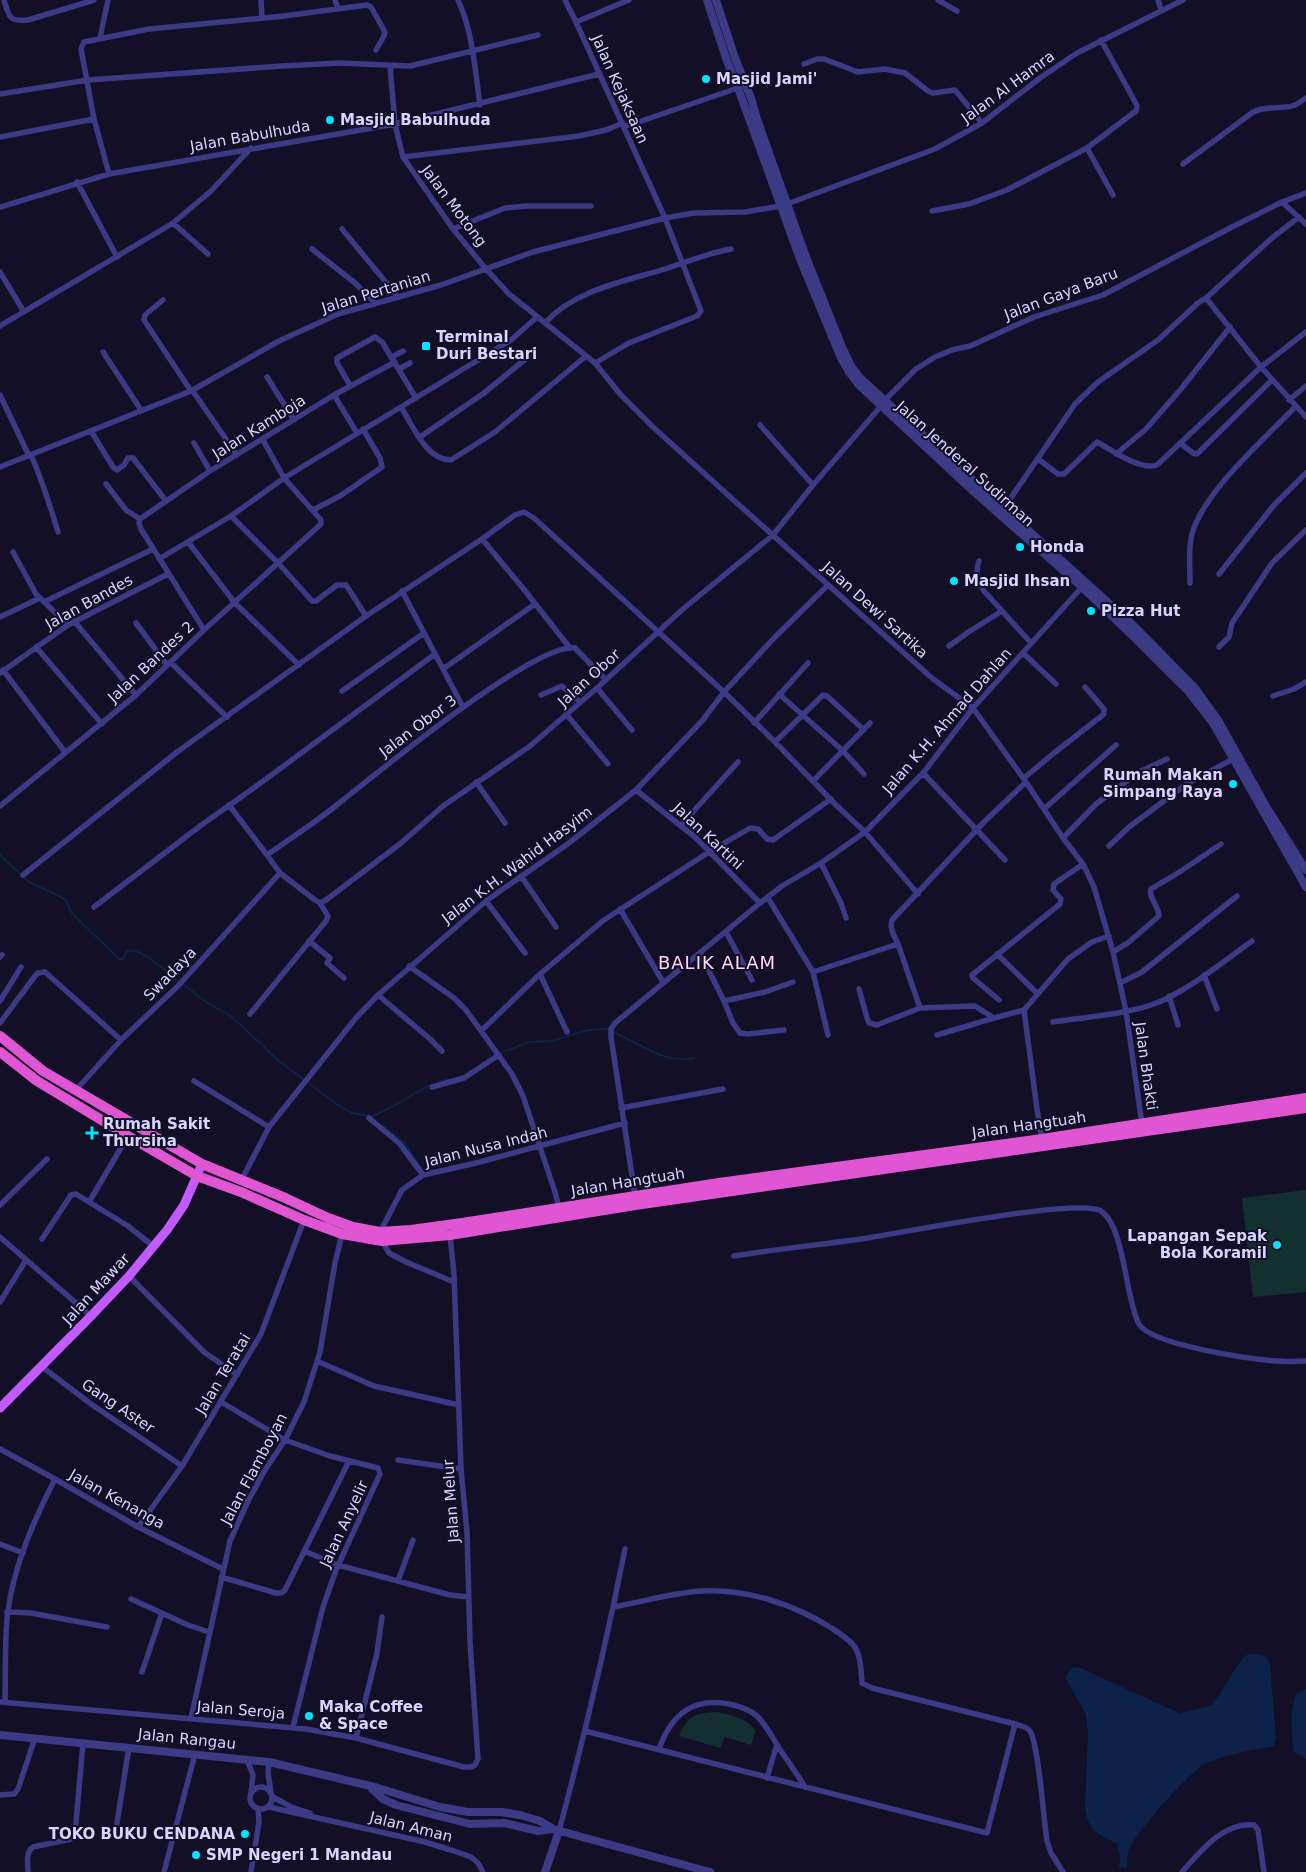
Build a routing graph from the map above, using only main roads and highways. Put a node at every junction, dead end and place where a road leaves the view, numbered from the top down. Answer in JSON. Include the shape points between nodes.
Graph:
{"nodes":[{"id":1,"x":0,"y":1036,"type":"edge"},
{"id":2,"x":0,"y":1052,"type":"edge"},
{"id":3,"x":43,"y":1071,"type":"junction"},
{"id":4,"x":37,"y":1081,"type":"junction"},
{"id":5,"x":1306,"y":1098,"type":"edge"},
{"id":6,"x":1306,"y":1108,"type":"edge"},
{"id":7,"x":1225,"y":1116,"type":"junction"},
{"id":8,"x":202,"y":1164,"type":"junction"},
{"id":9,"x":197,"y":1176,"type":"junction"},
{"id":10,"x":697,"y":1191,"type":"junction"},
{"id":11,"x":381,"y":1236,"type":"junction"},
{"id":12,"x":0,"y":1408,"type":"edge"}],
"edges":[{"from":1,"to":3,"type":"highway","name":"Jalan Hangtuah"},
{"from":2,"to":4,"type":"highway","name":"Jalan Hangtuah"},
{"from":3,"to":4,"type":"highway"},
{"from":3,"to":8,"type":"highway","name":"Jalan Hangtuah"},
{"from":4,"to":9,"type":"highway","name":"Jalan Hangtuah"},
{"from":5,"to":7,"type":"highway","name":"Jalan Hangtuah"},
{"from":6,"to":7,"type":"highway","name":"Jalan Hangtuah"},
{"from":7,"to":10,"type":"highway","name":"Jalan Hangtuah"},
{"from":7,"to":10,"type":"highway","name":"Jalan Hangtuah","via":[[1142,1124]]},
{"from":8,"to":9,"type":"main road","name":"Jalan Mawar"},
{"from":8,"to":11,"type":"highway","name":"Jalan Hangtuah","via":[[328,1218]]},
{"from":9,"to":11,"type":"highway","name":"Jalan Hangtuah","via":[[342,1234]]},
{"from":9,"to":12,"type":"main road","name":"Jalan Mawar","via":[[184,1205],[167,1230],[128,1276]]},
{"from":10,"to":11,"type":"highway","name":"Jalan Hangtuah","via":[[635,1195]]},
{"from":10,"to":11,"type":"highway","name":"Jalan Hangtuah","via":[[450,1235]]}]}
